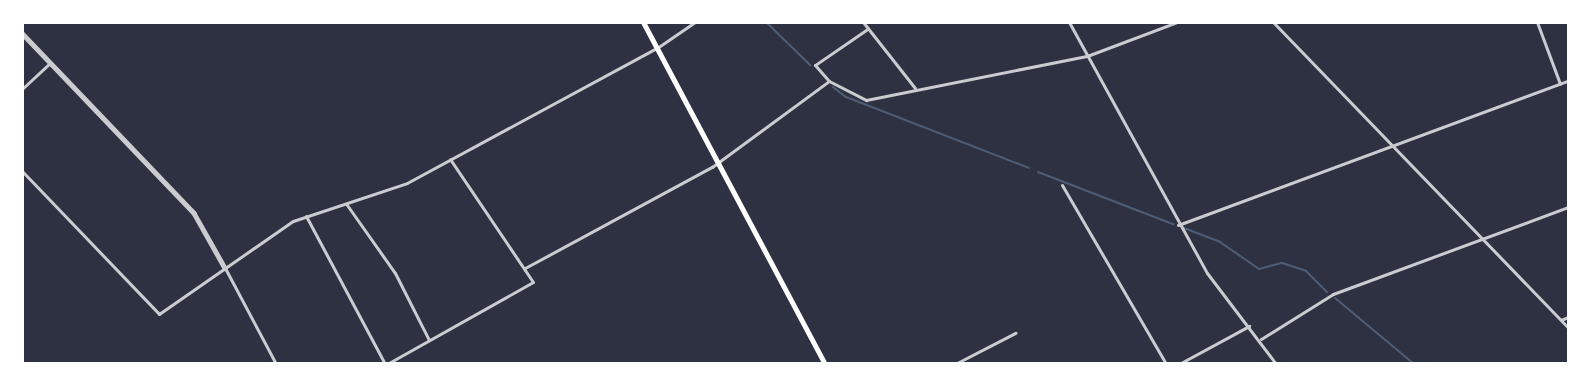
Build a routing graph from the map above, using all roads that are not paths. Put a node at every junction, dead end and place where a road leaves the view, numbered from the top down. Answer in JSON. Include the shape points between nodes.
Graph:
{"nodes":[{"id":1,"x":643,"y":22,"type":"edge"},
{"id":2,"x":695,"y":22,"type":"edge"},
{"id":3,"x":863,"y":22,"type":"edge"},
{"id":4,"x":1068,"y":22,"type":"edge"},
{"id":5,"x":1176,"y":22,"type":"edge"},
{"id":6,"x":1273,"y":22,"type":"edge"},
{"id":7,"x":1537,"y":22,"type":"edge"},
{"id":8,"x":866,"y":30,"type":"junction"},
{"id":9,"x":22,"y":33,"type":"edge"},
{"id":10,"x":657,"y":48,"type":"junction"},
{"id":11,"x":1087,"y":56,"type":"junction"},
{"id":12,"x":50,"y":63,"type":"junction"},
{"id":13,"x":829,"y":81,"type":"junction"},
{"id":14,"x":1568,"y":81,"type":"edge"},
{"id":15,"x":1560,"y":84,"type":"junction"},
{"id":16,"x":915,"y":88,"type":"junction"},
{"id":17,"x":22,"y":89,"type":"edge"},
{"id":18,"x":1392,"y":145,"type":"junction"},
{"id":19,"x":450,"y":159,"type":"junction"},
{"id":20,"x":718,"y":163,"type":"junction"},
{"id":21,"x":22,"y":171,"type":"edge"},
{"id":22,"x":1062,"y":185,"type":"dead end"},
{"id":23,"x":347,"y":205,"type":"junction"},
{"id":24,"x":1568,"y":207,"type":"edge"},
{"id":25,"x":306,"y":216,"type":"junction"},
{"id":26,"x":1178,"y":225,"type":"junction"},
{"id":27,"x":1483,"y":239,"type":"junction"},
{"id":28,"x":225,"y":268,"type":"junction"},
{"id":29,"x":525,"y":268,"type":"junction"},
{"id":30,"x":1568,"y":317,"type":"edge"},
{"id":31,"x":1561,"y":320,"type":"junction"},
{"id":32,"x":1249,"y":326,"type":"junction"},
{"id":33,"x":1568,"y":328,"type":"edge"},
{"id":34,"x":1015,"y":333,"type":"dead end"},
{"id":35,"x":1262,"y":339,"type":"junction"},
{"id":36,"x":429,"y":340,"type":"junction"},
{"id":37,"x":276,"y":364,"type":"edge"},
{"id":38,"x":386,"y":364,"type":"edge"},
{"id":39,"x":825,"y":364,"type":"edge"},
{"id":40,"x":955,"y":364,"type":"edge"},
{"id":41,"x":1166,"y":364,"type":"edge"},
{"id":42,"x":1179,"y":364,"type":"edge"},
{"id":43,"x":1276,"y":364,"type":"edge"}],
"edges":[{"from":1,"to":10,"type":"main road"},
{"from":2,"to":10,"type":"street"},
{"from":3,"to":8,"type":"street"},
{"from":4,"to":11,"type":"street"},
{"from":5,"to":11,"type":"street"},
{"from":6,"to":18,"type":"street"},
{"from":7,"to":15,"type":"street"},
{"from":8,"to":13,"type":"street","via":[[815,65]]},
{"from":8,"to":16,"type":"street"},
{"from":9,"to":12,"type":"street"},
{"from":10,"to":19,"type":"street"},
{"from":10,"to":20,"type":"main road"},
{"from":11,"to":16,"type":"street"},
{"from":11,"to":26,"type":"street"},
{"from":12,"to":17,"type":"street"},
{"from":12,"to":28,"type":"street","via":[[194,213]]},
{"from":13,"to":16,"type":"street","via":[[866,100]]},
{"from":13,"to":20,"type":"street"},
{"from":14,"to":15,"type":"street"},
{"from":15,"to":18,"type":"street"},
{"from":18,"to":26,"type":"street"},
{"from":18,"to":27,"type":"street"},
{"from":19,"to":23,"type":"street","via":[[402,185]]},
{"from":19,"to":29,"type":"street"},
{"from":20,"to":29,"type":"street"},
{"from":20,"to":39,"type":"main road"},
{"from":21,"to":28,"type":"street","via":[[159,314]]},
{"from":22,"to":41,"type":"street"},
{"from":23,"to":25,"type":"street"},
{"from":23,"to":36,"type":"street","via":[[395,273]]},
{"from":24,"to":27,"type":"street"},
{"from":25,"to":28,"type":"street"},
{"from":25,"to":38,"type":"street"},
{"from":26,"to":32,"type":"street","via":[[1207,273]]},
{"from":27,"to":31,"type":"street"},
{"from":27,"to":35,"type":"street","via":[[1333,294]]},
{"from":28,"to":37,"type":"street"},
{"from":29,"to":36,"type":"street","via":[[531,286]]},
{"from":30,"to":31,"type":"street"},
{"from":31,"to":33,"type":"street"},
{"from":32,"to":35,"type":"street"},
{"from":32,"to":42,"type":"street"},
{"from":34,"to":40,"type":"street"},
{"from":35,"to":43,"type":"street"},
{"from":36,"to":38,"type":"street"}]}
